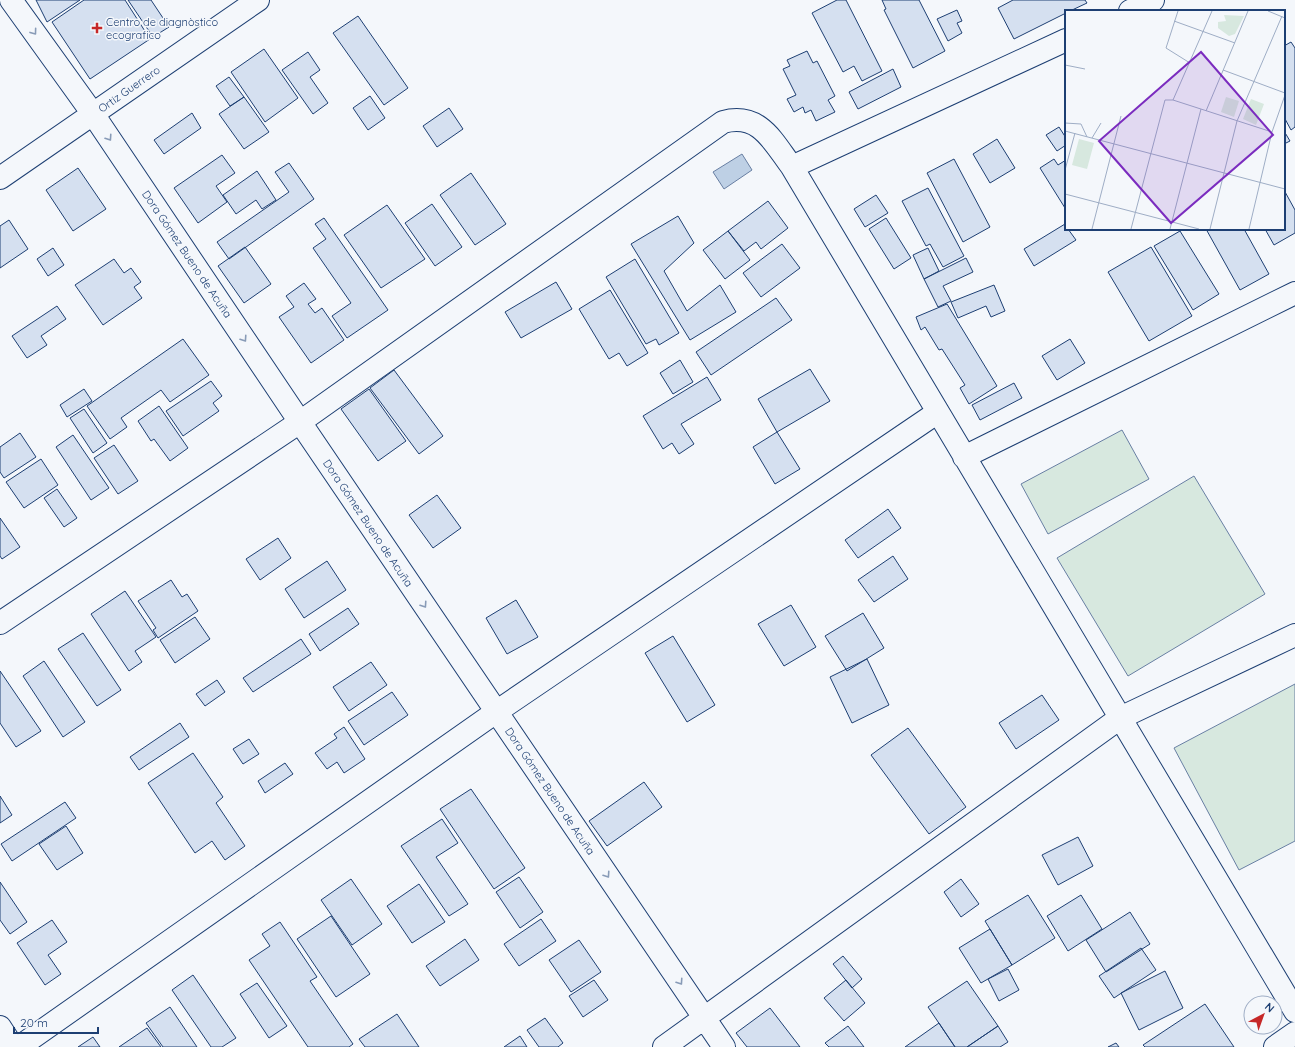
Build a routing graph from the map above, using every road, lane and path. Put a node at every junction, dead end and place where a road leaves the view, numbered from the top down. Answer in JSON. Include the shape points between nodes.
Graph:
{"nodes":[{"id":1,"x":11,"y":0,"type":"edge"},
{"id":2,"x":258,"y":0,"type":"edge"},
{"id":3,"x":1153,"y":0,"type":"edge"},
{"id":4,"x":1132,"y":10,"type":"edge"},
{"id":5,"x":1065,"y":40,"type":"edge"},
{"id":6,"x":93,"y":114,"type":"junction"},
{"id":7,"x":792,"y":167,"type":"junction"},
{"id":8,"x":0,"y":178,"type":"edge"},
{"id":9,"x":1295,"y":293,"type":"edge"},
{"id":10,"x":938,"y":412,"type":"junction"},
{"id":11,"x":300,"y":422,"type":"junction"},
{"id":12,"x":964,"y":457,"type":"junction"},
{"id":13,"x":0,"y":623,"type":"edge"},
{"id":14,"x":1295,"y":635,"type":"edge"},
{"id":15,"x":496,"y":712,"type":"junction"},
{"id":16,"x":1120,"y":718,"type":"junction"},
{"id":17,"x":1295,"y":1011,"type":"edge"},
{"id":18,"x":705,"y":1018,"type":"junction"},
{"id":19,"x":0,"y":1027,"type":"edge"},
{"id":20,"x":1295,"y":1033,"type":"edge"},
{"id":21,"x":14,"y":1047,"type":"edge"},
{"id":22,"x":19,"y":1047,"type":"edge"},
{"id":23,"x":664,"y":1047,"type":"edge"},
{"id":24,"x":724,"y":1047,"type":"edge"},
{"id":25,"x":1275,"y":1047,"type":"edge"}],
"edges":[{"from":1,"to":6,"type":"street","name":"Dora Gómez Bueno de Acuña","one_way":true},
{"from":2,"to":6,"type":"street","name":"Ortiz Guerrero"},
{"from":3,"to":4,"type":"street"},
{"from":5,"to":7,"type":"street"},
{"from":6,"to":8,"type":"street","name":"Ortiz Guerrero"},
{"from":6,"to":11,"type":"street","name":"Dora Gómez Bueno de Acuña","one_way":true},
{"from":7,"to":10,"type":"street"},
{"from":7,"to":11,"type":"street","via":[[763,130],[754,123],[735,119],[723,122]]},
{"from":9,"to":12,"type":"street"},
{"from":10,"to":12,"type":"street"},
{"from":10,"to":15,"type":"street"},
{"from":11,"to":13,"type":"street"},
{"from":11,"to":15,"type":"street","name":"Dora Gómez Bueno de Acuña","one_way":true},
{"from":12,"to":16,"type":"street"},
{"from":14,"to":16,"type":"street"},
{"from":15,"to":18,"type":"street","name":"Dora Gómez Bueno de Acuña","one_way":true},
{"from":15,"to":22,"type":"street"},
{"from":16,"to":17,"type":"street"},
{"from":16,"to":18,"type":"street"},
{"from":18,"to":23,"type":"street"},
{"from":18,"to":24,"type":"street","name":"Dora Gómez Bueno de Acuña"},
{"from":19,"to":21,"type":"street"},
{"from":20,"to":25,"type":"street"}]}
